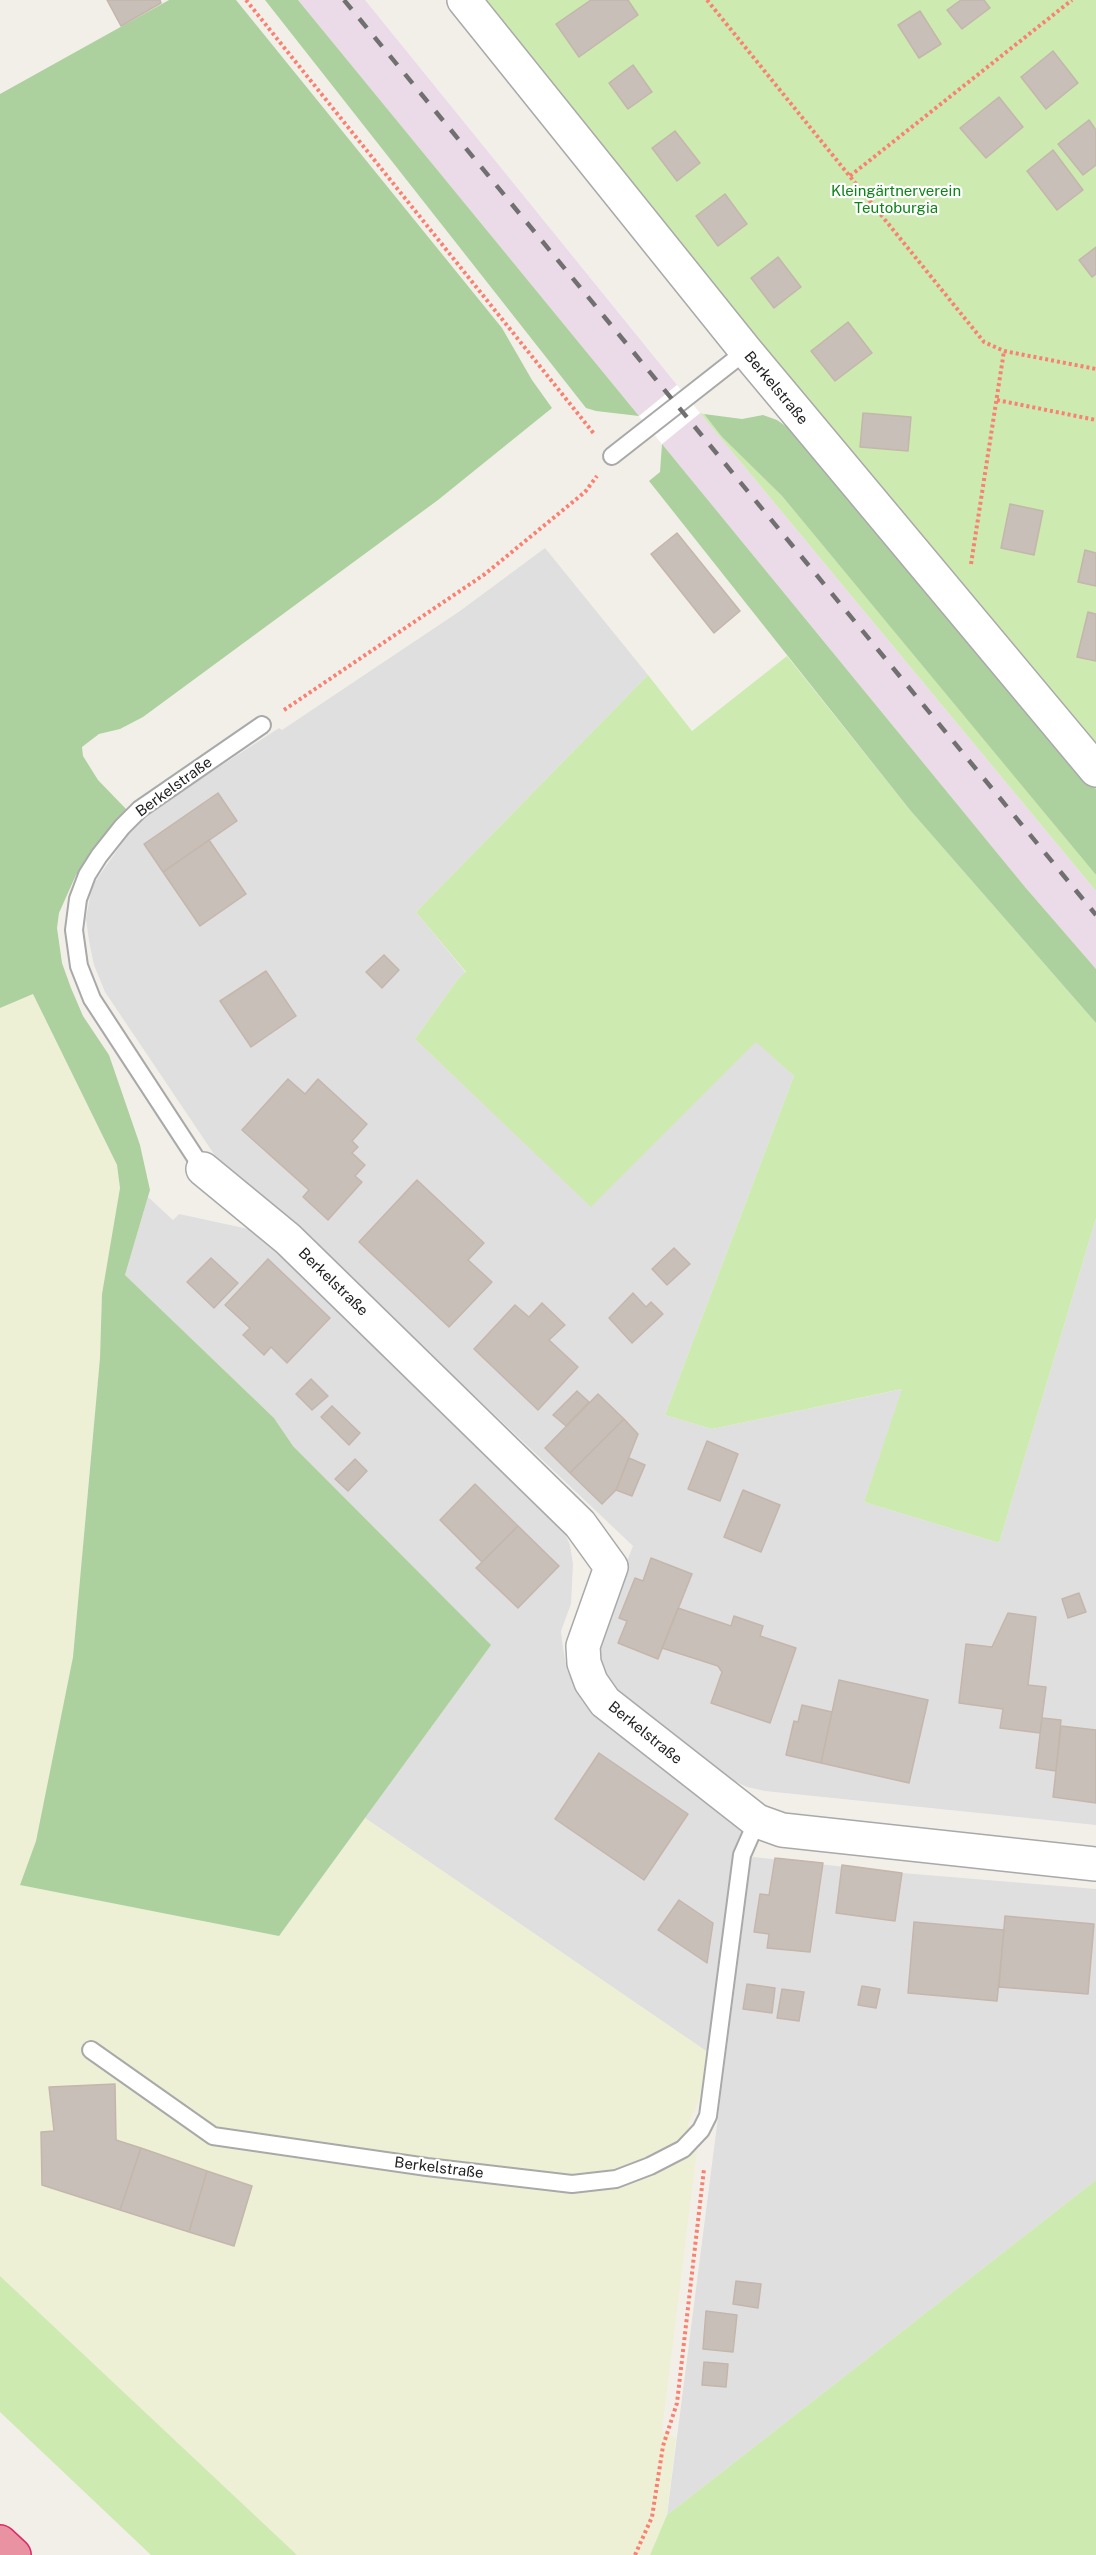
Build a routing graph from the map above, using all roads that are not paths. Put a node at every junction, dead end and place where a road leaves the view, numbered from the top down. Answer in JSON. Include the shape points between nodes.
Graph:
{"nodes":[{"id":1,"x":464,"y":0,"type":"edge"},
{"id":2,"x":746,"y":351,"type":"junction"},
{"id":3,"x":612,"y":456,"type":"road end"},
{"id":4,"x":262,"y":725,"type":"road end"},
{"id":5,"x":1096,"y":770,"type":"edge"},
{"id":6,"x":203,"y":1169,"type":"joint"},
{"id":7,"x":757,"y":1821,"type":"junction"},
{"id":8,"x":1096,"y":1864,"type":"edge"},
{"id":9,"x":91,"y":2050,"type":"dead end"},
{"id":10,"x":0,"y":2542,"type":"edge"},
{"id":11,"x":14,"y":2555,"type":"edge"}],
"edges":[{"from":1,"to":2,"type":"street","name":"Berkelstraße"},
{"from":2,"to":3,"type":"lane"},
{"from":2,"to":5,"type":"street","name":"Berkelstraße"},
{"from":4,"to":6,"type":"lane","name":"Berkelstraße","via":[[140,810],[122,827],[87,875],[78,899],[74,930],[79,966],[92,999]]},
{"from":6,"to":7,"type":"street","name":"Berkelstraße","via":[[288,1239],[580,1524],[611,1567],[583,1646],[591,1682],[605,1702]]},
{"from":7,"to":8,"type":"street","name":"Berkelstraße","via":[[782,1830]]},
{"from":7,"to":9,"type":"lane","name":"Berkelstraße","via":[[742,1856],[708,2116],[683,2149],[616,2179],[572,2184],[213,2136]]},
{"from":10,"to":11,"type":"highway"}]}
